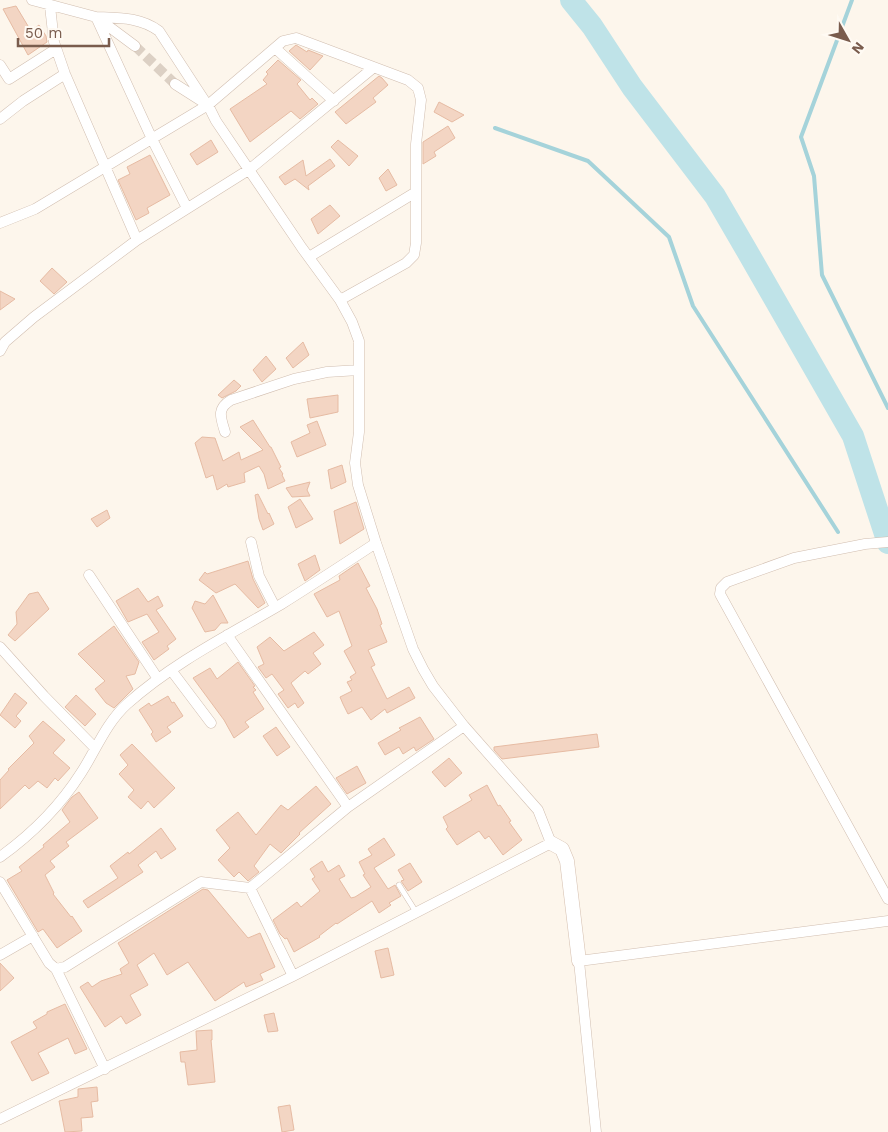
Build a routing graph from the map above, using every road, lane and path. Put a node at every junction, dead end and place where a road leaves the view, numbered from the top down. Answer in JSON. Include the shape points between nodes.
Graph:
{"nodes":[{"id":1,"x":32,"y":0,"type":"edge"},
{"id":2,"x":50,"y":6,"type":"junction"},
{"id":3,"x":96,"y":17,"type":"junction"},
{"id":4,"x":135,"y":46,"type":"tunnel mouth"},
{"id":5,"x":274,"y":48,"type":"junction"},
{"id":6,"x":56,"y":49,"type":"junction"},
{"id":7,"x":0,"y":65,"type":"edge"},
{"id":8,"x":373,"y":68,"type":"junction"},
{"id":9,"x":65,"y":74,"type":"junction"},
{"id":10,"x":175,"y":84,"type":"tunnel mouth"},
{"id":11,"x":334,"y":101,"type":"junction"},
{"id":12,"x":208,"y":106,"type":"junction"},
{"id":13,"x":0,"y":119,"type":"edge"},
{"id":14,"x":152,"y":139,"type":"junction"},
{"id":15,"x":106,"y":166,"type":"junction"},
{"id":16,"x":250,"y":169,"type":"junction"},
{"id":17,"x":416,"y":192,"type":"junction"},
{"id":18,"x":187,"y":208,"type":"junction"},
{"id":19,"x":0,"y":223,"type":"edge"},
{"id":20,"x":137,"y":240,"type":"junction"},
{"id":21,"x":309,"y":258,"type":"junction"},
{"id":22,"x":340,"y":300,"type":"junction"},
{"id":23,"x":2,"y":344,"type":"edge"},
{"id":24,"x":360,"y":370,"type":"junction"},
{"id":25,"x":225,"y":432,"type":"dead end"},
{"id":26,"x":251,"y":542,"type":"dead end"},
{"id":27,"x":888,"y":542,"type":"edge"},
{"id":28,"x":376,"y":543,"type":"junction"},
{"id":29,"x":89,"y":575,"type":"dead end"},
{"id":30,"x":275,"y":607,"type":"junction"},
{"id":31,"x":226,"y":635,"type":"junction"},
{"id":32,"x":0,"y":647,"type":"edge"},
{"id":33,"x":171,"y":670,"type":"junction"},
{"id":34,"x":158,"y":679,"type":"junction"},
{"id":35,"x":211,"y":723,"type":"dead end"},
{"id":36,"x":464,"y":726,"type":"junction"},
{"id":37,"x":95,"y":748,"type":"junction"},
{"id":38,"x":348,"y":807,"type":"junction"},
{"id":39,"x":551,"y":842,"type":"junction"},
{"id":40,"x":0,"y":857,"type":"edge"},
{"id":41,"x":0,"y":882,"type":"edge"},
{"id":42,"x":399,"y":885,"type":"dead end"},
{"id":43,"x":250,"y":888,"type":"junction"},
{"id":44,"x":888,"y":899,"type":"edge"},
{"id":45,"x":416,"y":912,"type":"junction"},
{"id":46,"x":888,"y":921,"type":"edge"},
{"id":47,"x":33,"y":936,"type":"junction"},
{"id":48,"x":0,"y":955,"type":"edge"},
{"id":49,"x":580,"y":961,"type":"junction"},
{"id":50,"x":56,"y":969,"type":"junction"},
{"id":51,"x":293,"y":976,"type":"junction"},
{"id":52,"x":104,"y":1069,"type":"junction"},
{"id":53,"x":0,"y":1119,"type":"edge"},
{"id":54,"x":596,"y":1132,"type":"edge"}],
"edges":[{"from":1,"to":2,"type":"street"},
{"from":2,"to":3,"type":"street"},
{"from":2,"to":6,"type":"street"},
{"from":3,"to":4,"type":"street"},
{"from":3,"to":12,"type":"street","via":[[133,19],[160,31]]},
{"from":3,"to":14,"type":"street"},
{"from":5,"to":8,"type":"street","via":[[283,41],[296,38]]},
{"from":5,"to":11,"type":"street"},
{"from":5,"to":12,"type":"street"},
{"from":6,"to":7,"type":"street","via":[[9,78]]},
{"from":6,"to":9,"type":"street"},
{"from":8,"to":11,"type":"street"},
{"from":8,"to":17,"type":"street","via":[[408,80],[418,88],[421,100],[416,144]]},
{"from":9,"to":13,"type":"street"},
{"from":9,"to":15,"type":"street"},
{"from":10,"to":12,"type":"street"},
{"from":11,"to":16,"type":"street"},
{"from":12,"to":14,"type":"street"},
{"from":12,"to":16,"type":"street"},
{"from":14,"to":15,"type":"street"},
{"from":14,"to":18,"type":"street"},
{"from":15,"to":19,"type":"street","via":[[35,209]]},
{"from":15,"to":20,"type":"street"},
{"from":16,"to":18,"type":"street"},
{"from":16,"to":21,"type":"street"},
{"from":17,"to":21,"type":"street"},
{"from":17,"to":22,"type":"street","via":[[414,255],[406,264]]},
{"from":18,"to":20,"type":"street"},
{"from":20,"to":23,"type":"street"},
{"from":21,"to":22,"type":"street"},
{"from":22,"to":24,"type":"street","via":[[359,341]]},
{"from":24,"to":25,"type":"street","via":[[294,379],[231,400],[222,406],[220,412]]},
{"from":24,"to":28,"type":"street","via":[[355,463],[358,485]]},
{"from":26,"to":30,"type":"street","via":[[259,576]]},
{"from":27,"to":44,"type":"street","via":[[794,558],[727,582],[720,594]]},
{"from":28,"to":30,"type":"street"},
{"from":28,"to":36,"type":"street","via":[[422,669]]},
{"from":29,"to":34,"type":"street"},
{"from":30,"to":31,"type":"street"},
{"from":31,"to":33,"type":"street"},
{"from":31,"to":38,"type":"street"},
{"from":32,"to":37,"type":"street"},
{"from":33,"to":34,"type":"street"},
{"from":33,"to":35,"type":"street"},
{"from":34,"to":37,"type":"street","via":[[126,704]]},
{"from":36,"to":38,"type":"street"},
{"from":36,"to":39,"type":"street","via":[[538,810]]},
{"from":37,"to":40,"type":"street","via":[[82,772],[42,823]]},
{"from":38,"to":43,"type":"street"},
{"from":39,"to":45,"type":"street"},
{"from":39,"to":49,"type":"street","via":[[562,849],[567,861]]},
{"from":41,"to":47,"type":"street"},
{"from":42,"to":45,"type":"lane"},
{"from":43,"to":50,"type":"street","via":[[201,882],[66,967]]},
{"from":43,"to":51,"type":"street"},
{"from":45,"to":51,"type":"street"},
{"from":46,"to":49,"type":"street"},
{"from":47,"to":48,"type":"street"},
{"from":47,"to":50,"type":"street"},
{"from":49,"to":54,"type":"street"},
{"from":50,"to":52,"type":"street"},
{"from":51,"to":52,"type":"street"},
{"from":52,"to":53,"type":"street"}]}
